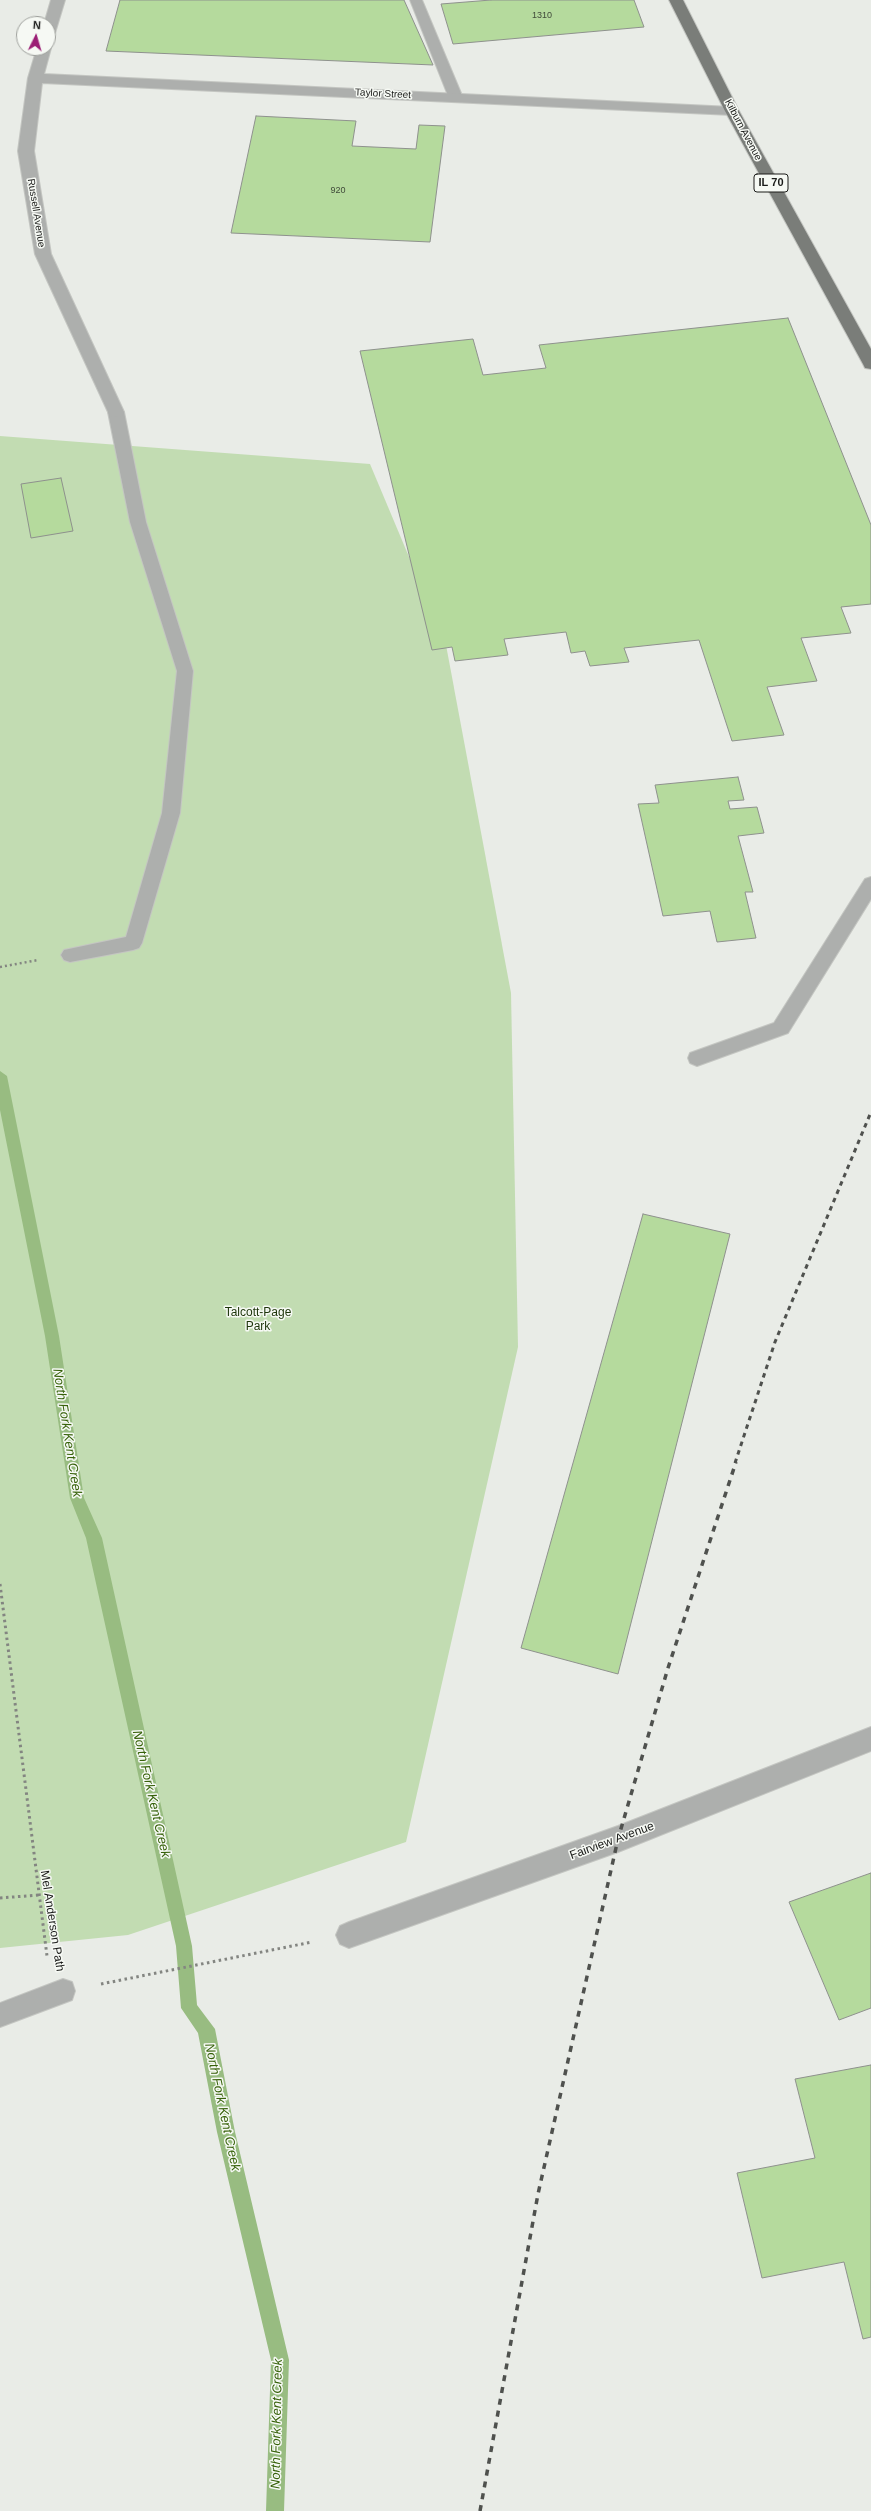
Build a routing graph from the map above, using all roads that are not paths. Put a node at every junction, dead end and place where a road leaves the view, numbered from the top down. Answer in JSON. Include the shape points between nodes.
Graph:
{"nodes":[{"id":1,"x":58,"y":0,"type":"edge"},
{"id":2,"x":416,"y":0,"type":"edge"},
{"id":3,"x":676,"y":0,"type":"edge"},
{"id":4,"x":53,"y":16,"type":"edge"},
{"id":5,"x":42,"y":56,"type":"edge"},
{"id":6,"x":35,"y":78,"type":"junction"},
{"id":7,"x":456,"y":98,"type":"junction"},
{"id":8,"x":732,"y":111,"type":"junction"},
{"id":9,"x":871,"y":364,"type":"edge"},
{"id":10,"x":116,"y":412,"type":"joint"},
{"id":11,"x":871,"y":884,"type":"edge"},
{"id":12,"x":70,"y":955,"type":"dead end"},
{"id":13,"x":697,"y":1058,"type":"dead end"},
{"id":14,"x":871,"y":1739,"type":"edge"},
{"id":15,"x":349,"y":1935,"type":"road end"},
{"id":16,"x":63,"y":1991,"type":"road end"},
{"id":17,"x":0,"y":2015,"type":"edge"}],
"edges":[{"from":1,"to":4,"type":"street"},
{"from":2,"to":7,"type":"lane"},
{"from":3,"to":8,"type":"main road","name":"Kilburn Avenue","number":"IL 70"},
{"from":5,"to":6,"type":"street","name":"Russell Avenue"},
{"from":6,"to":7,"type":"street","name":"Taylor Street"},
{"from":6,"to":10,"type":"street","name":"Russell Avenue","via":[[26,151],[43,254]]},
{"from":7,"to":8,"type":"street","name":"Taylor Street"},
{"from":8,"to":9,"type":"main road","name":"Kilburn Avenue","number":"IL 70"},
{"from":10,"to":12,"type":"lane","via":[[138,522],[185,671],[171,813],[133,943]]},
{"from":11,"to":13,"type":"lane","via":[[781,1028]]},
{"from":14,"to":15,"type":"street","name":"Fairview Avenue","via":[[618,1839]]},
{"from":16,"to":17,"type":"lane"}]}
